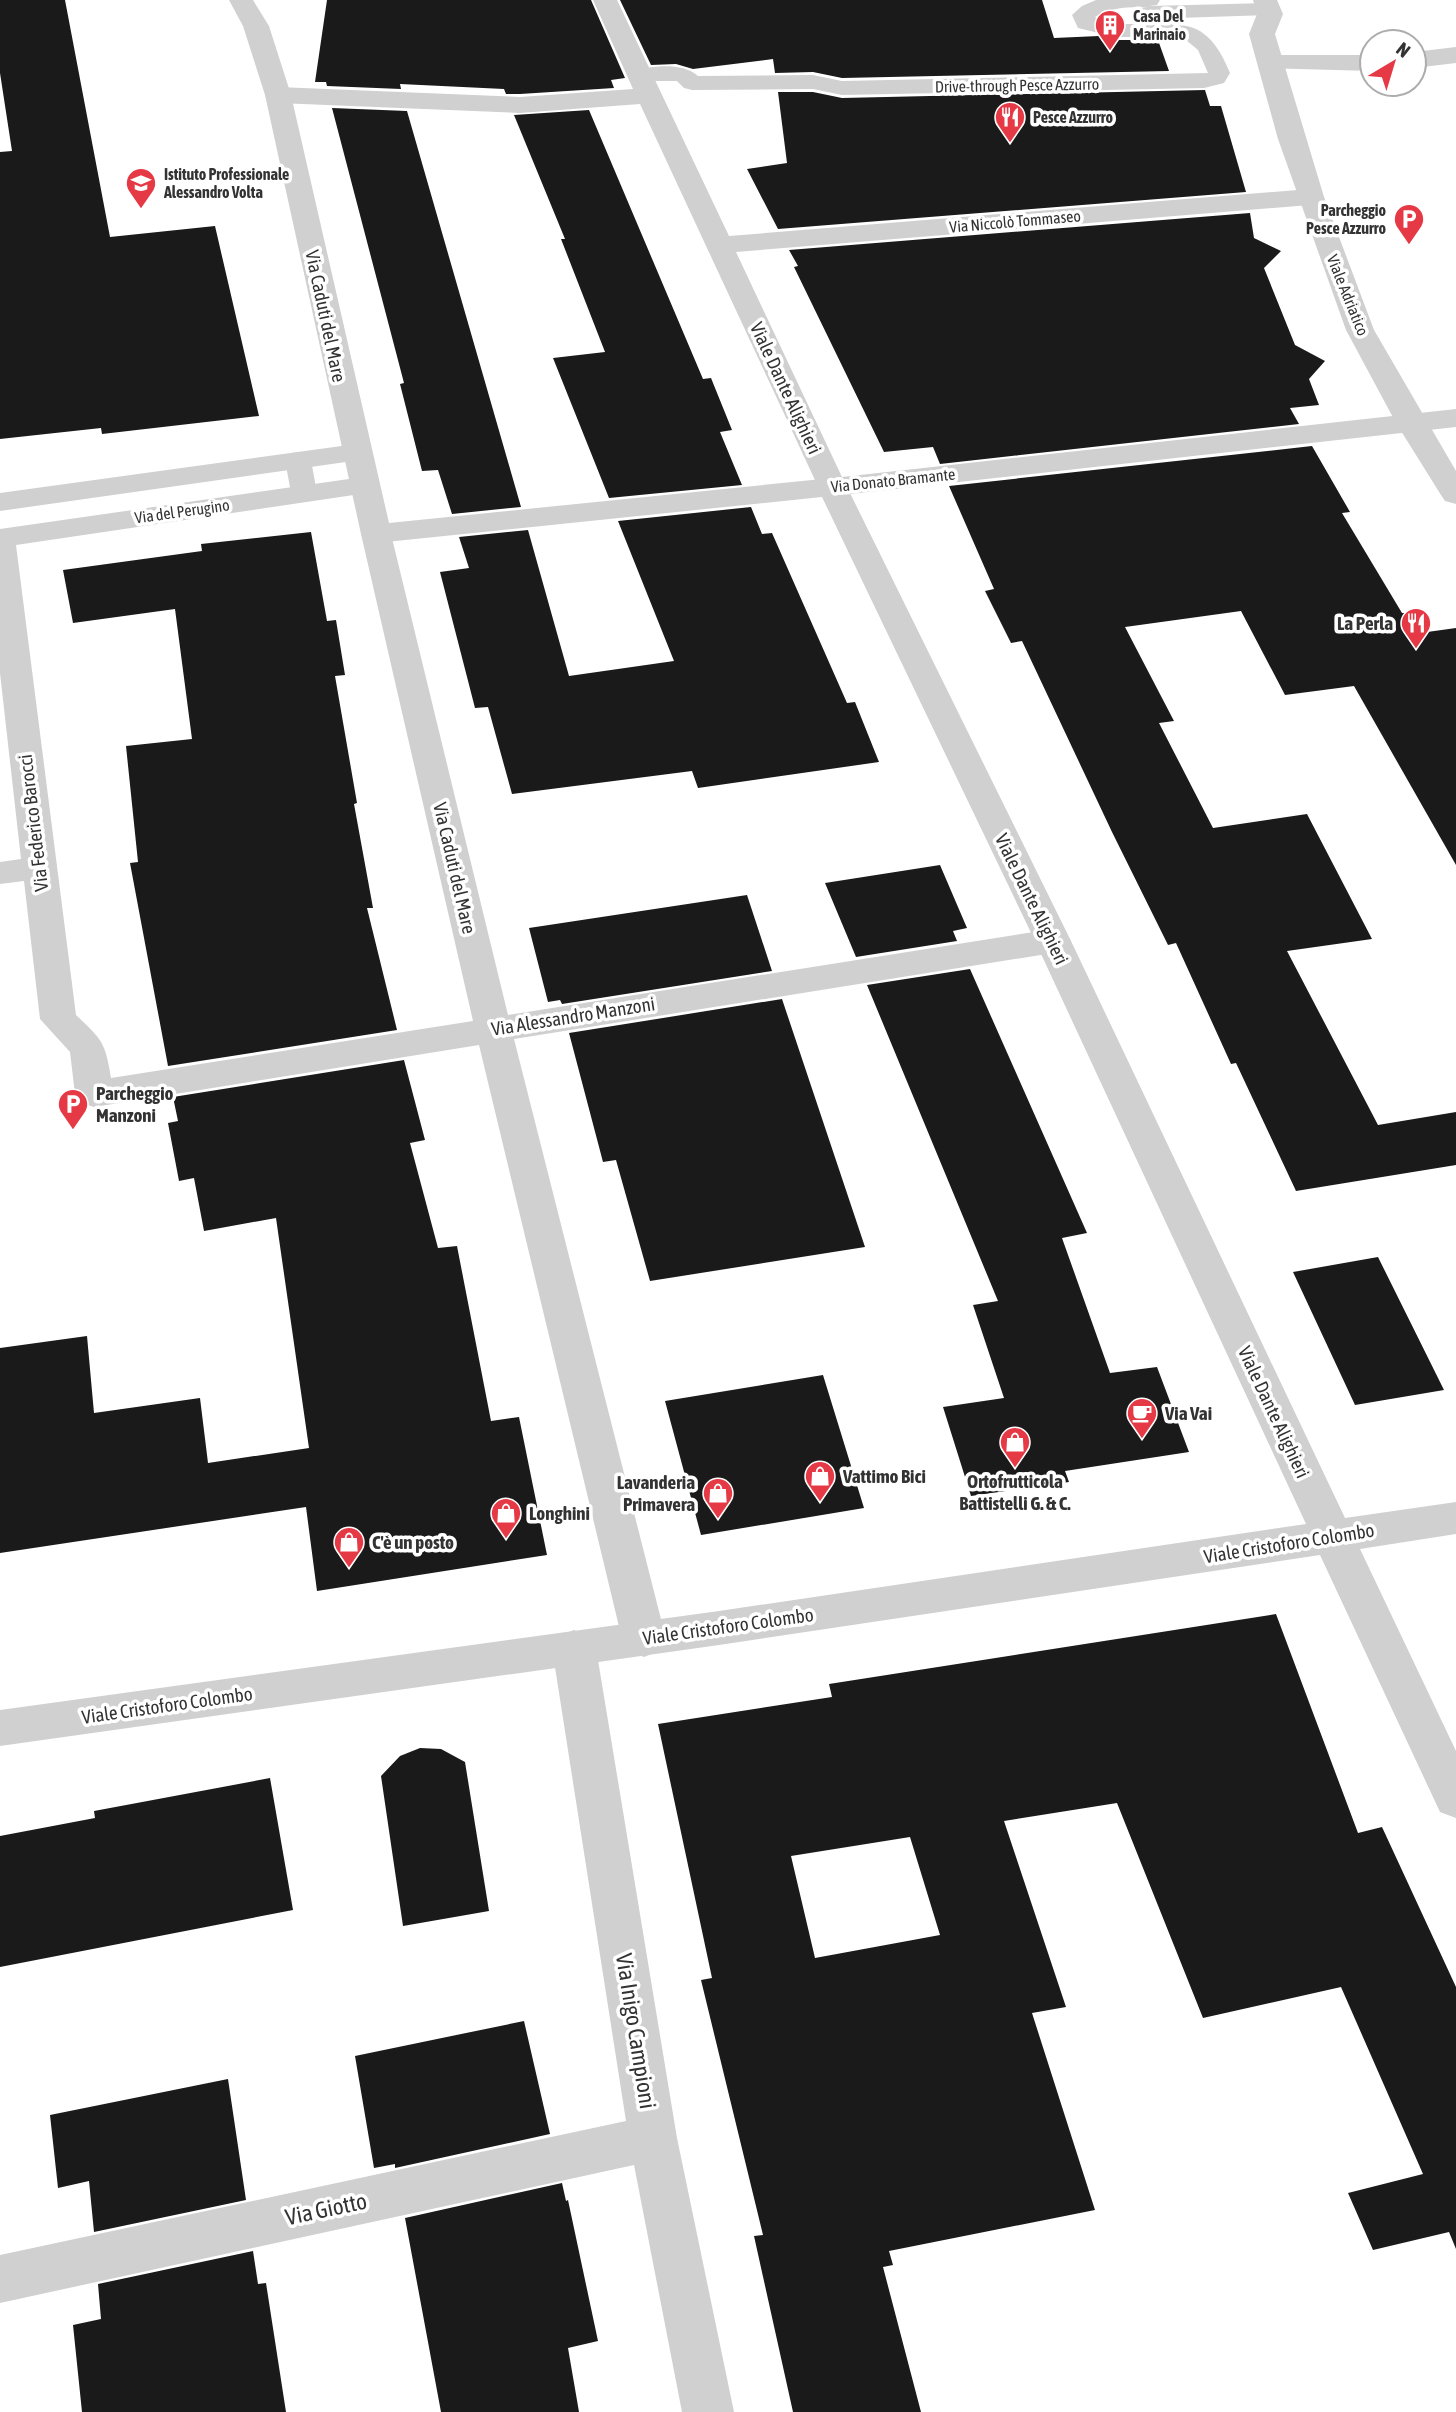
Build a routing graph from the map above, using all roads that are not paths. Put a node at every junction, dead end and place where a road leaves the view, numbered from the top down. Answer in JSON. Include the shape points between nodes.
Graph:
{"nodes":[{"id":1,"x":241,"y":0,"type":"edge"},
{"id":2,"x":605,"y":0,"type":"edge"},
{"id":3,"x":1149,"y":0,"type":"edge"},
{"id":4,"x":1090,"y":7,"type":"junction"},
{"id":5,"x":1265,"y":14,"type":"edge"},
{"id":6,"x":1456,"y":55,"type":"edge"},
{"id":7,"x":1428,"y":58,"type":"edge"},
{"id":8,"x":1358,"y":63,"type":"edge"},
{"id":9,"x":1271,"y":64,"type":"junction"},
{"id":10,"x":645,"y":85,"type":"junction"},
{"id":11,"x":278,"y":95,"type":"junction"},
{"id":12,"x":1310,"y":197,"type":"junction"},
{"id":13,"x":720,"y":245,"type":"junction"},
{"id":14,"x":1456,"y":418,"type":"edge"},
{"id":15,"x":1410,"y":423,"type":"junction"},
{"id":16,"x":356,"y":453,"type":"junction"},
{"id":17,"x":298,"y":460,"type":"junction"},
{"id":18,"x":363,"y":485,"type":"junction"},
{"id":19,"x":832,"y":487,"type":"junction"},
{"id":20,"x":304,"y":493,"type":"junction"},
{"id":21,"x":1456,"y":495,"type":"edge"},
{"id":22,"x":0,"y":502,"type":"edge"},
{"id":23,"x":376,"y":534,"type":"junction"},
{"id":24,"x":0,"y":538,"type":"edge"},
{"id":25,"x":38,"y":868,"type":"junction"},
{"id":26,"x":0,"y":873,"type":"edge"},
{"id":27,"x":1053,"y":941,"type":"junction"},
{"id":28,"x":493,"y":1028,"type":"junction"},
{"id":29,"x":94,"y":1094,"type":"joint"},
{"id":30,"x":1456,"y":1518,"type":"edge"},
{"id":31,"x":1332,"y":1537,"type":"junction"},
{"id":32,"x":644,"y":1639,"type":"junction"},
{"id":33,"x":574,"y":1648,"type":"junction"},
{"id":34,"x":0,"y":1728,"type":"edge"},
{"id":35,"x":1456,"y":1799,"type":"edge"},
{"id":36,"x":653,"y":2138,"type":"junction"},
{"id":37,"x":5,"y":2278,"type":"edge"},
{"id":38,"x":708,"y":2412,"type":"edge"}],
"edges":[{"from":1,"to":11,"type":"street","name":"Via Caduti del Mare","via":[[256,26]]},
{"from":2,"to":10,"type":"street","name":"Viale Dante Alighieri"},
{"from":3,"to":4,"type":"lane"},
{"from":4,"to":5,"type":"lane","via":[[1108,15]]},
{"from":4,"to":10,"type":"lane","name":"Drive-through Pesce Azzurro","via":[[1083,15],[1086,23],[1096,28],[1176,32],[1205,43],[1219,72],[1216,78],[842,88],[813,82],[692,83],[682,74]]},
{"from":5,"to":9,"type":"street","name":"Viale Adriatico"},
{"from":6,"to":7,"type":"street"},
{"from":8,"to":9,"type":"street"},
{"from":9,"to":12,"type":"street","name":"Viale Adriatico"},
{"from":10,"to":11,"type":"street","via":[[575,103],[520,105]]},
{"from":10,"to":13,"type":"street","name":"Viale Dante Alighieri"},
{"from":11,"to":16,"type":"street","name":"Via Caduti del Mare"},
{"from":12,"to":13,"type":"street","name":"Via Niccolò Tommaseo"},
{"from":12,"to":15,"type":"street","name":"Viale Adriatico","via":[[1360,330]]},
{"from":13,"to":19,"type":"street","name":"Viale Dante Alighieri"},
{"from":14,"to":15,"type":"street","name":"Via Donato Bramante"},
{"from":15,"to":19,"type":"street","name":"Via Donato Bramante"},
{"from":15,"to":21,"type":"street","name":"Viale Adriatico"},
{"from":16,"to":17,"type":"street","name":"Via del Perugino"},
{"from":16,"to":18,"type":"street","name":"Via Caduti del Mare"},
{"from":17,"to":20,"type":"lane"},
{"from":17,"to":22,"type":"street","name":"Via del Perugino"},
{"from":18,"to":20,"type":"street","name":"Via del Perugino"},
{"from":18,"to":23,"type":"street","name":"Via Caduti del Mare"},
{"from":19,"to":23,"type":"street","name":"Via Donato Bramante"},
{"from":19,"to":27,"type":"street","name":"Viale Dante Alighieri"},
{"from":20,"to":24,"type":"street","name":"Via del Perugino"},
{"from":23,"to":28,"type":"street","name":"Via Caduti del Mare"},
{"from":24,"to":25,"type":"street","name":"Via Federico Barocci"},
{"from":25,"to":26,"type":"street"},
{"from":25,"to":29,"type":"street","name":"Via Federico Barocci","via":[[58,1019],[88,1048]]},
{"from":27,"to":28,"type":"street","name":"Via Alessandro Manzoni"},
{"from":27,"to":31,"type":"street","name":"Viale Dante Alighieri"},
{"from":28,"to":29,"type":"street","name":"Via Alessandro Manzoni"},
{"from":28,"to":32,"type":"street","name":"Via Caduti del Mare"},
{"from":30,"to":31,"type":"street","name":"Viale Cristoforo Colombo"},
{"from":31,"to":32,"type":"street","name":"Viale Cristoforo Colombo"},
{"from":31,"to":35,"type":"street","name":"Viale Dante Alighieri"},
{"from":32,"to":33,"type":"street","name":"Viale Cristoforo Colombo"},
{"from":33,"to":34,"type":"street","name":"Viale Cristoforo Colombo"},
{"from":33,"to":36,"type":"street","name":"Via Inigo Campioni"},
{"from":36,"to":37,"type":"street","name":"Via Giotto"},
{"from":36,"to":38,"type":"street","name":"Via Inigo Campioni"}]}
